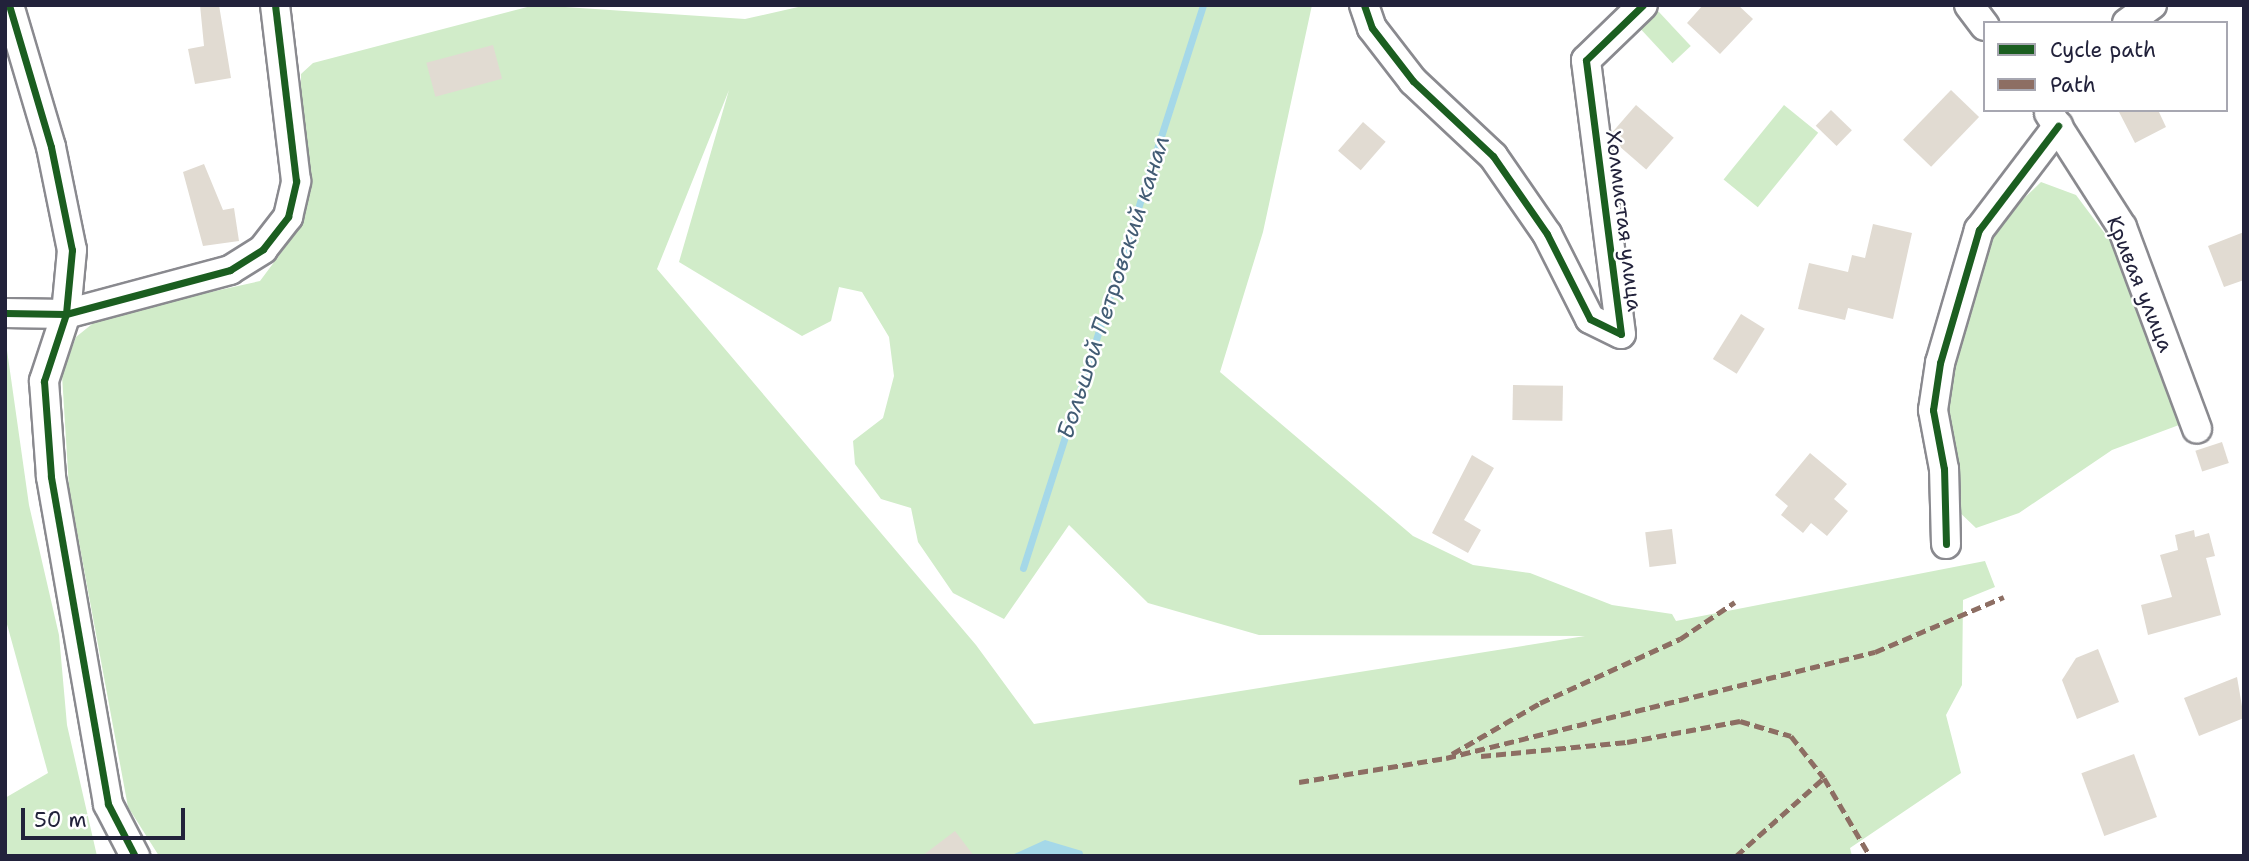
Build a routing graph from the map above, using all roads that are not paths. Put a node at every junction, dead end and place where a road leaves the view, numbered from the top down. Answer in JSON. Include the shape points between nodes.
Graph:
{"nodes":[{"id":1,"x":9,"y":5,"type":"edge"},
{"id":2,"x":275,"y":5,"type":"edge"},
{"id":3,"x":1364,"y":5,"type":"edge"},
{"id":4,"x":1643,"y":5,"type":"edge"},
{"id":5,"x":1969,"y":5,"type":"edge"},
{"id":6,"x":2152,"y":5,"type":"edge"},
{"id":7,"x":2130,"y":21,"type":"edge"},
{"id":8,"x":1983,"y":23,"type":"edge"},
{"id":9,"x":2053,"y":118,"type":"edge"},
{"id":10,"x":5,"y":313,"type":"edge"},
{"id":11,"x":66,"y":314,"type":"junction"},
{"id":12,"x":2197,"y":429,"type":"dead end"},
{"id":13,"x":1945,"y":544,"type":"dead end"},
{"id":14,"x":135,"y":856,"type":"edge"}],
"edges":[{"from":1,"to":11,"type":"street","via":[[51,147],[72,250]]},
{"from":2,"to":11,"type":"street","via":[[296,181],[288,217],[262,249],[230,270]]},
{"from":3,"to":4,"type":"street","name":"Холмистая улица","via":[[1372,28],[1413,81],[1493,156],[1548,234],[1590,319],[1621,334],[1586,60]]},
{"from":5,"to":8,"type":"street"},
{"from":6,"to":7,"type":"street"},
{"from":9,"to":12,"type":"street","name":"Кривая улица","via":[[2122,227]]},
{"from":9,"to":13,"type":"street","via":[[1979,230],[1940,363],[1933,410],[1944,469]]},
{"from":10,"to":11,"type":"street"},
{"from":11,"to":14,"type":"street","via":[[44,381],[51,477],[108,804]]}]}
